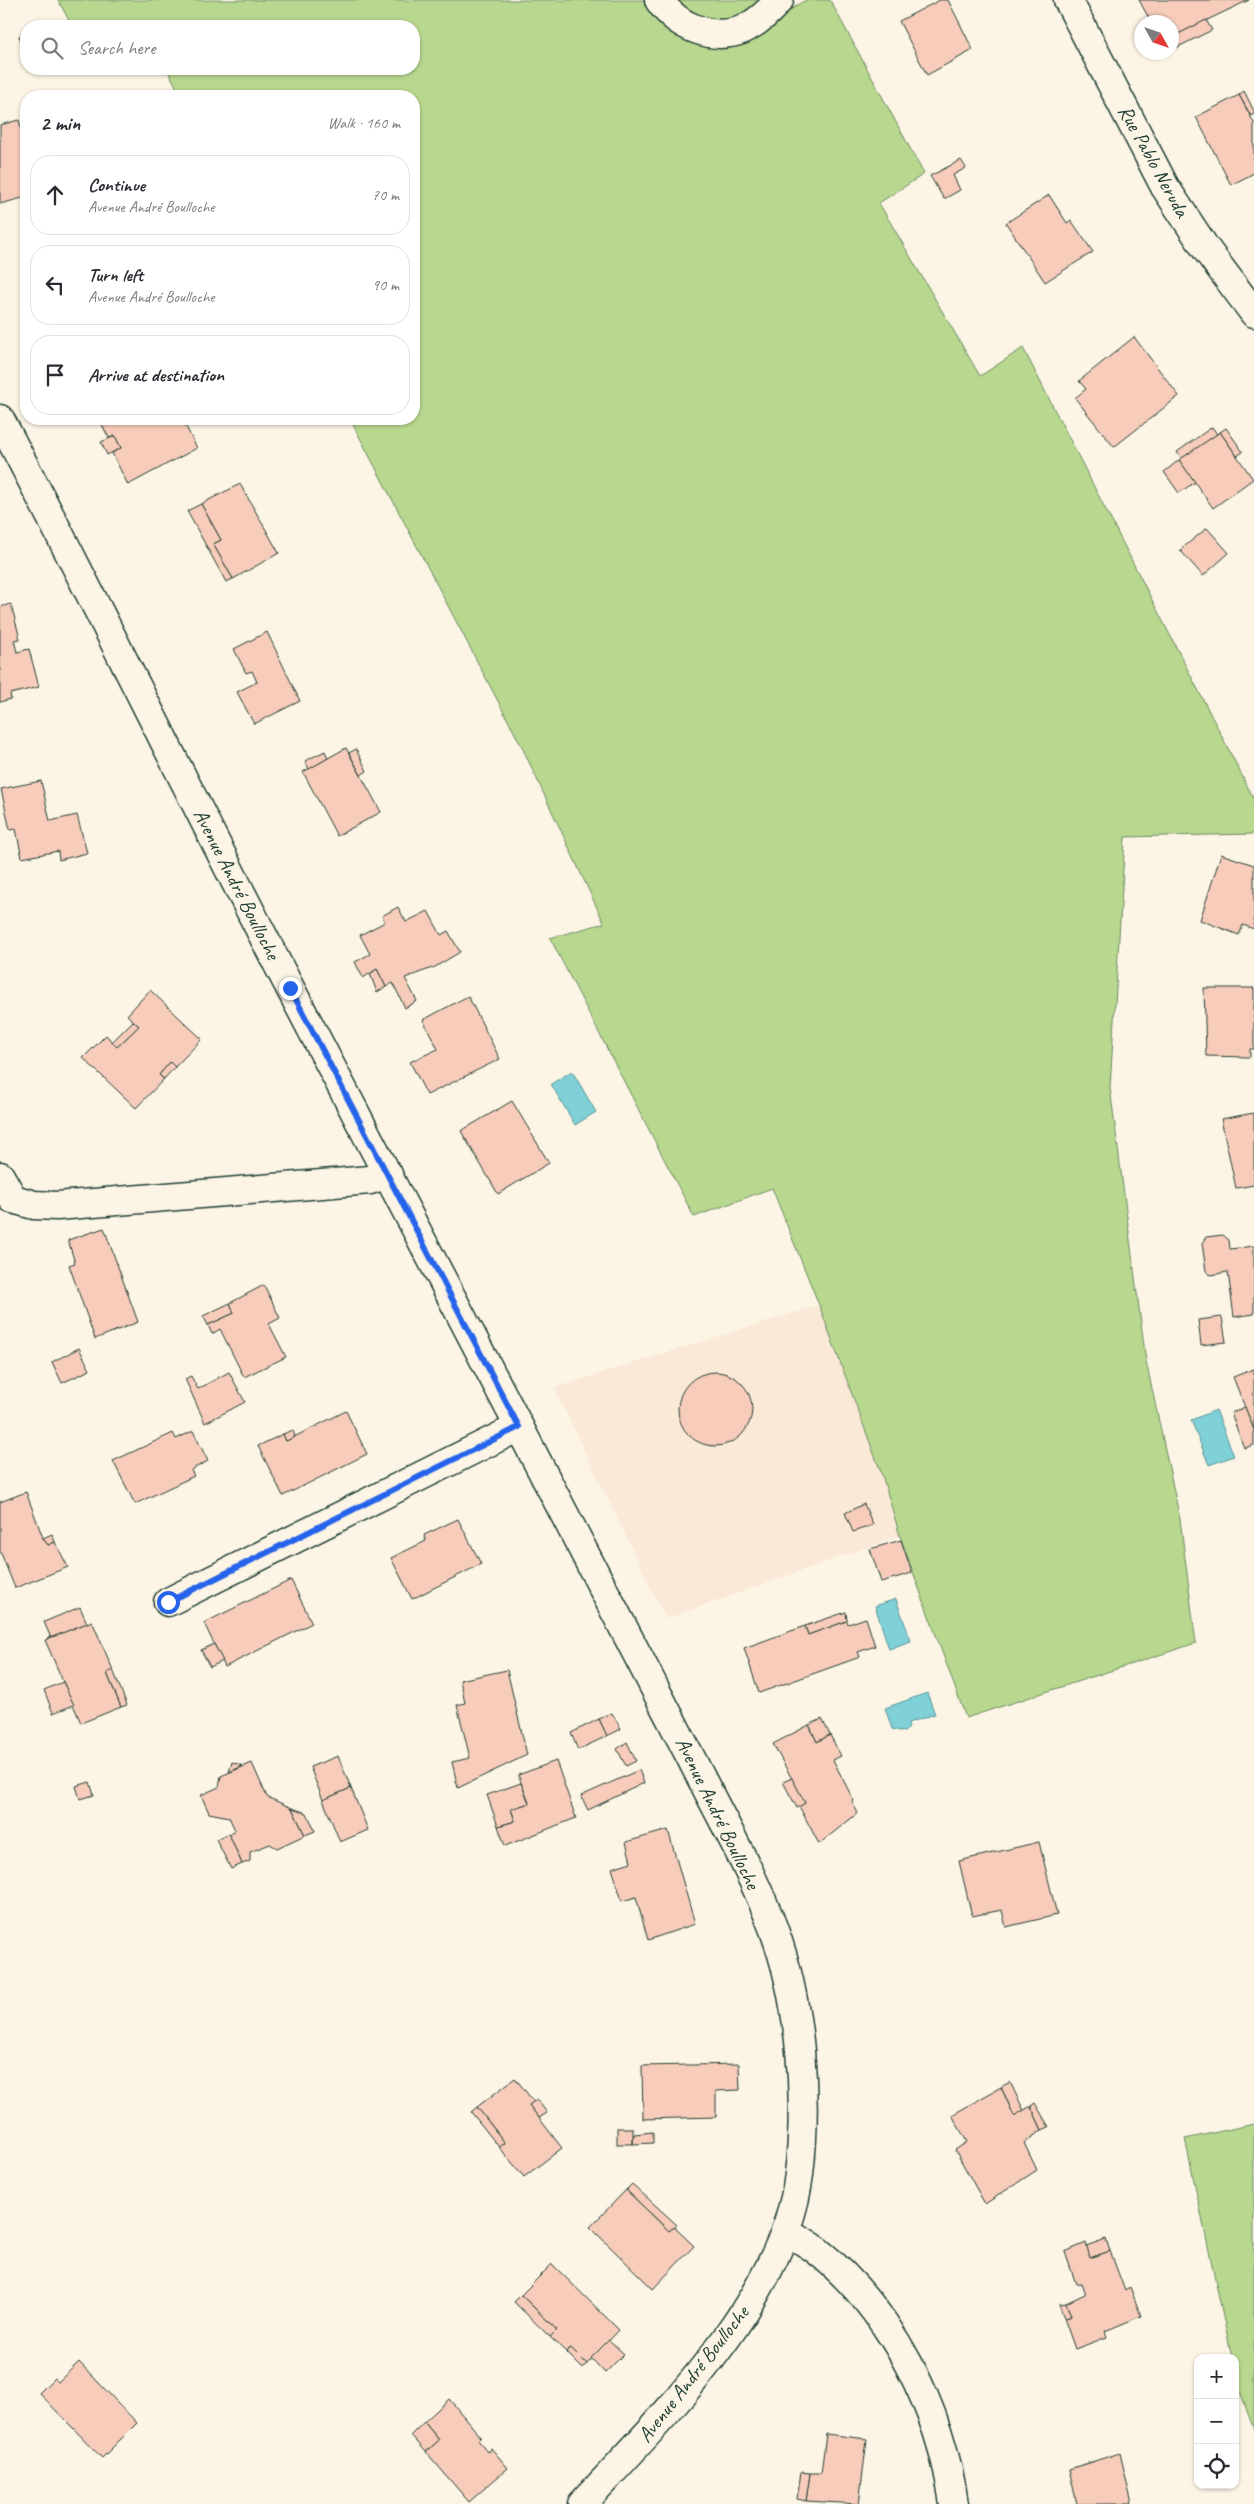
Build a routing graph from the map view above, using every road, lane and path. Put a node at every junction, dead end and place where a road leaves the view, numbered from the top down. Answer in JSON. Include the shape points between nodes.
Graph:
{"nodes":[{"id":1,"x":659,"y":0,"type":"edge"},
{"id":2,"x":779,"y":0,"type":"edge"},
{"id":3,"x":1068,"y":0,"type":"edge"},
{"id":4,"x":1254,"y":313,"type":"edge"},
{"id":5,"x":0,"y":419,"type":"edge"},
{"id":6,"x":388,"y":1174,"type":"junction"},
{"id":7,"x":4,"y":1197,"type":"edge"},
{"id":8,"x":519,"y":1427,"type":"junction"},
{"id":9,"x":168,"y":1602,"type":"dead end"},
{"id":10,"x":786,"y":2231,"type":"junction"},
{"id":11,"x":582,"y":2504,"type":"edge"},
{"id":12,"x":954,"y":2504,"type":"edge"}],
"edges":[{"from":1,"to":2,"type":"street","via":[[674,17],[690,26],[703,32],[722,33],[742,30],[755,23]]},
{"from":3,"to":4,"type":"street","name":"Rue Pablo Neruda","via":[[1165,187]]},
{"from":5,"to":6,"type":"street","name":"Avenue André Boulloche"},
{"from":6,"to":7,"type":"street","via":[[370,1180],[57,1206],[34,1205]]},
{"from":6,"to":8,"type":"street","name":"Avenue André Boulloche"},
{"from":8,"to":9,"type":"street"},
{"from":8,"to":10,"type":"street","name":"Avenue André Boulloche","via":[[649,1676],[776,1935],[793,2010],[801,2094],[799,2178]]},
{"from":10,"to":11,"type":"street","name":"Avenue André Boulloche","via":[[759,2287],[715,2352],[667,2414]]},
{"from":10,"to":12,"type":"street","via":[[814,2248],[846,2277],[878,2315],[910,2369],[934,2423],[950,2474]]}]}
